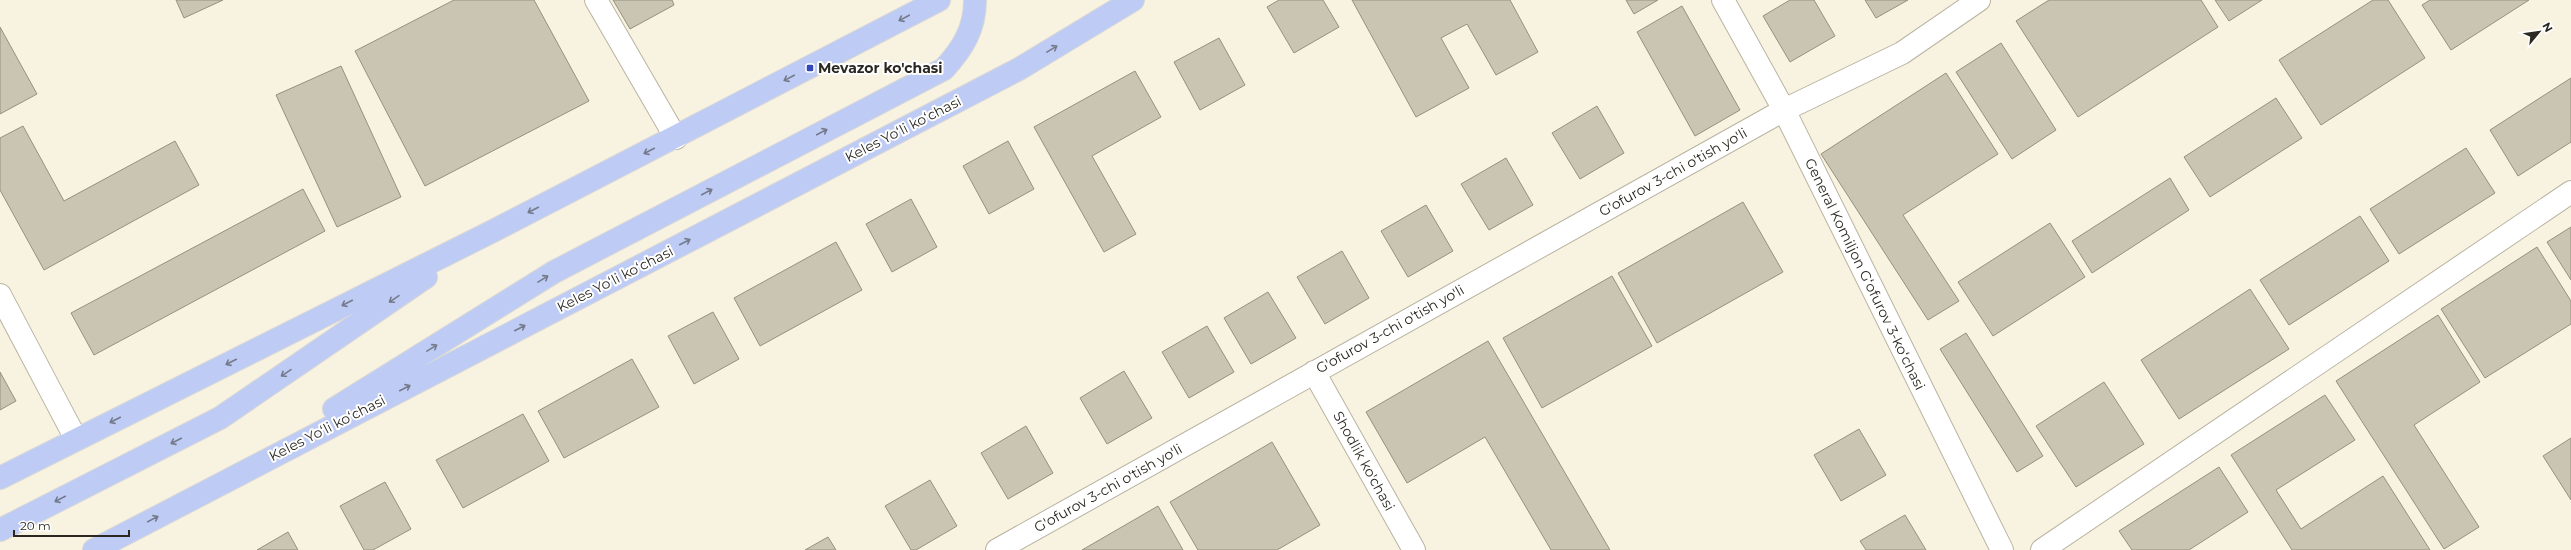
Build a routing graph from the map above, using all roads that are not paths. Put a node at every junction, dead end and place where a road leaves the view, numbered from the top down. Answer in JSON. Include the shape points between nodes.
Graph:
{"nodes":[{"id":1,"x":596,"y":0,"type":"edge"},
{"id":2,"x":939,"y":0,"type":"edge"},
{"id":3,"x":975,"y":0,"type":"edge"},
{"id":4,"x":1133,"y":0,"type":"edge"},
{"id":5,"x":1723,"y":0,"type":"edge"},
{"id":6,"x":1979,"y":0,"type":"edge"},
{"id":7,"x":1784,"y":110,"type":"junction"},
{"id":8,"x":676,"y":138,"type":"junction"},
{"id":9,"x":2571,"y":192,"type":"edge"},
{"id":10,"x":495,"y":230,"type":"junction"},
{"id":11,"x":0,"y":294,"type":"edge"},
{"id":12,"x":1314,"y":372,"type":"junction"},
{"id":13,"x":76,"y":440,"type":"junction"},
{"id":14,"x":0,"y":478,"type":"edge"},
{"id":15,"x":198,"y":495,"type":"junction"},
{"id":16,"x":0,"y":530,"type":"edge"},
{"id":17,"x":94,"y":550,"type":"edge"},
{"id":18,"x":997,"y":550,"type":"edge"},
{"id":19,"x":1414,"y":550,"type":"edge"},
{"id":20,"x":2002,"y":550,"type":"edge"},
{"id":21,"x":2042,"y":550,"type":"edge"}],
"edges":[{"from":1,"to":8,"type":"street"},
{"from":2,"to":8,"type":"main road","one_way":true},
{"from":15,"to":3,"type":"main road","one_way":true,"via":[[554,272],[944,69],[968,36],[973,22]]},
{"from":15,"to":4,"type":"main road","name":"Keles Yoʻli koʻchasi","one_way":true,"via":[[1019,69]]},
{"from":5,"to":7,"type":"street","name":"General Komiljon Gʻofurov 3-koʻchasi"},
{"from":6,"to":7,"type":"street","name":"G'ofurov 3-chi o'tish yo'li","via":[[1902,53]]},
{"from":7,"to":12,"type":"street","name":"G'ofurov 3-chi o'tish yo'li"},
{"from":7,"to":20,"type":"street","name":"General Komiljon Gʻofurov 3-koʻchasi"},
{"from":8,"to":10,"type":"main road","one_way":true},
{"from":9,"to":21,"type":"street"},
{"from":10,"to":13,"type":"main road","one_way":true},
{"from":10,"to":16,"type":"main road","one_way":true,"via":[[220,418]]},
{"from":11,"to":13,"type":"street"},
{"from":12,"to":18,"type":"street","name":"G'ofurov 3-chi o'tish yo'li"},
{"from":12,"to":19,"type":"street","name":"Shodlik ko'chasi"},
{"from":13,"to":14,"type":"main road"},
{"from":17,"to":15,"type":"main road","name":"Keles Yoʻli koʻchasi","one_way":true}]}
